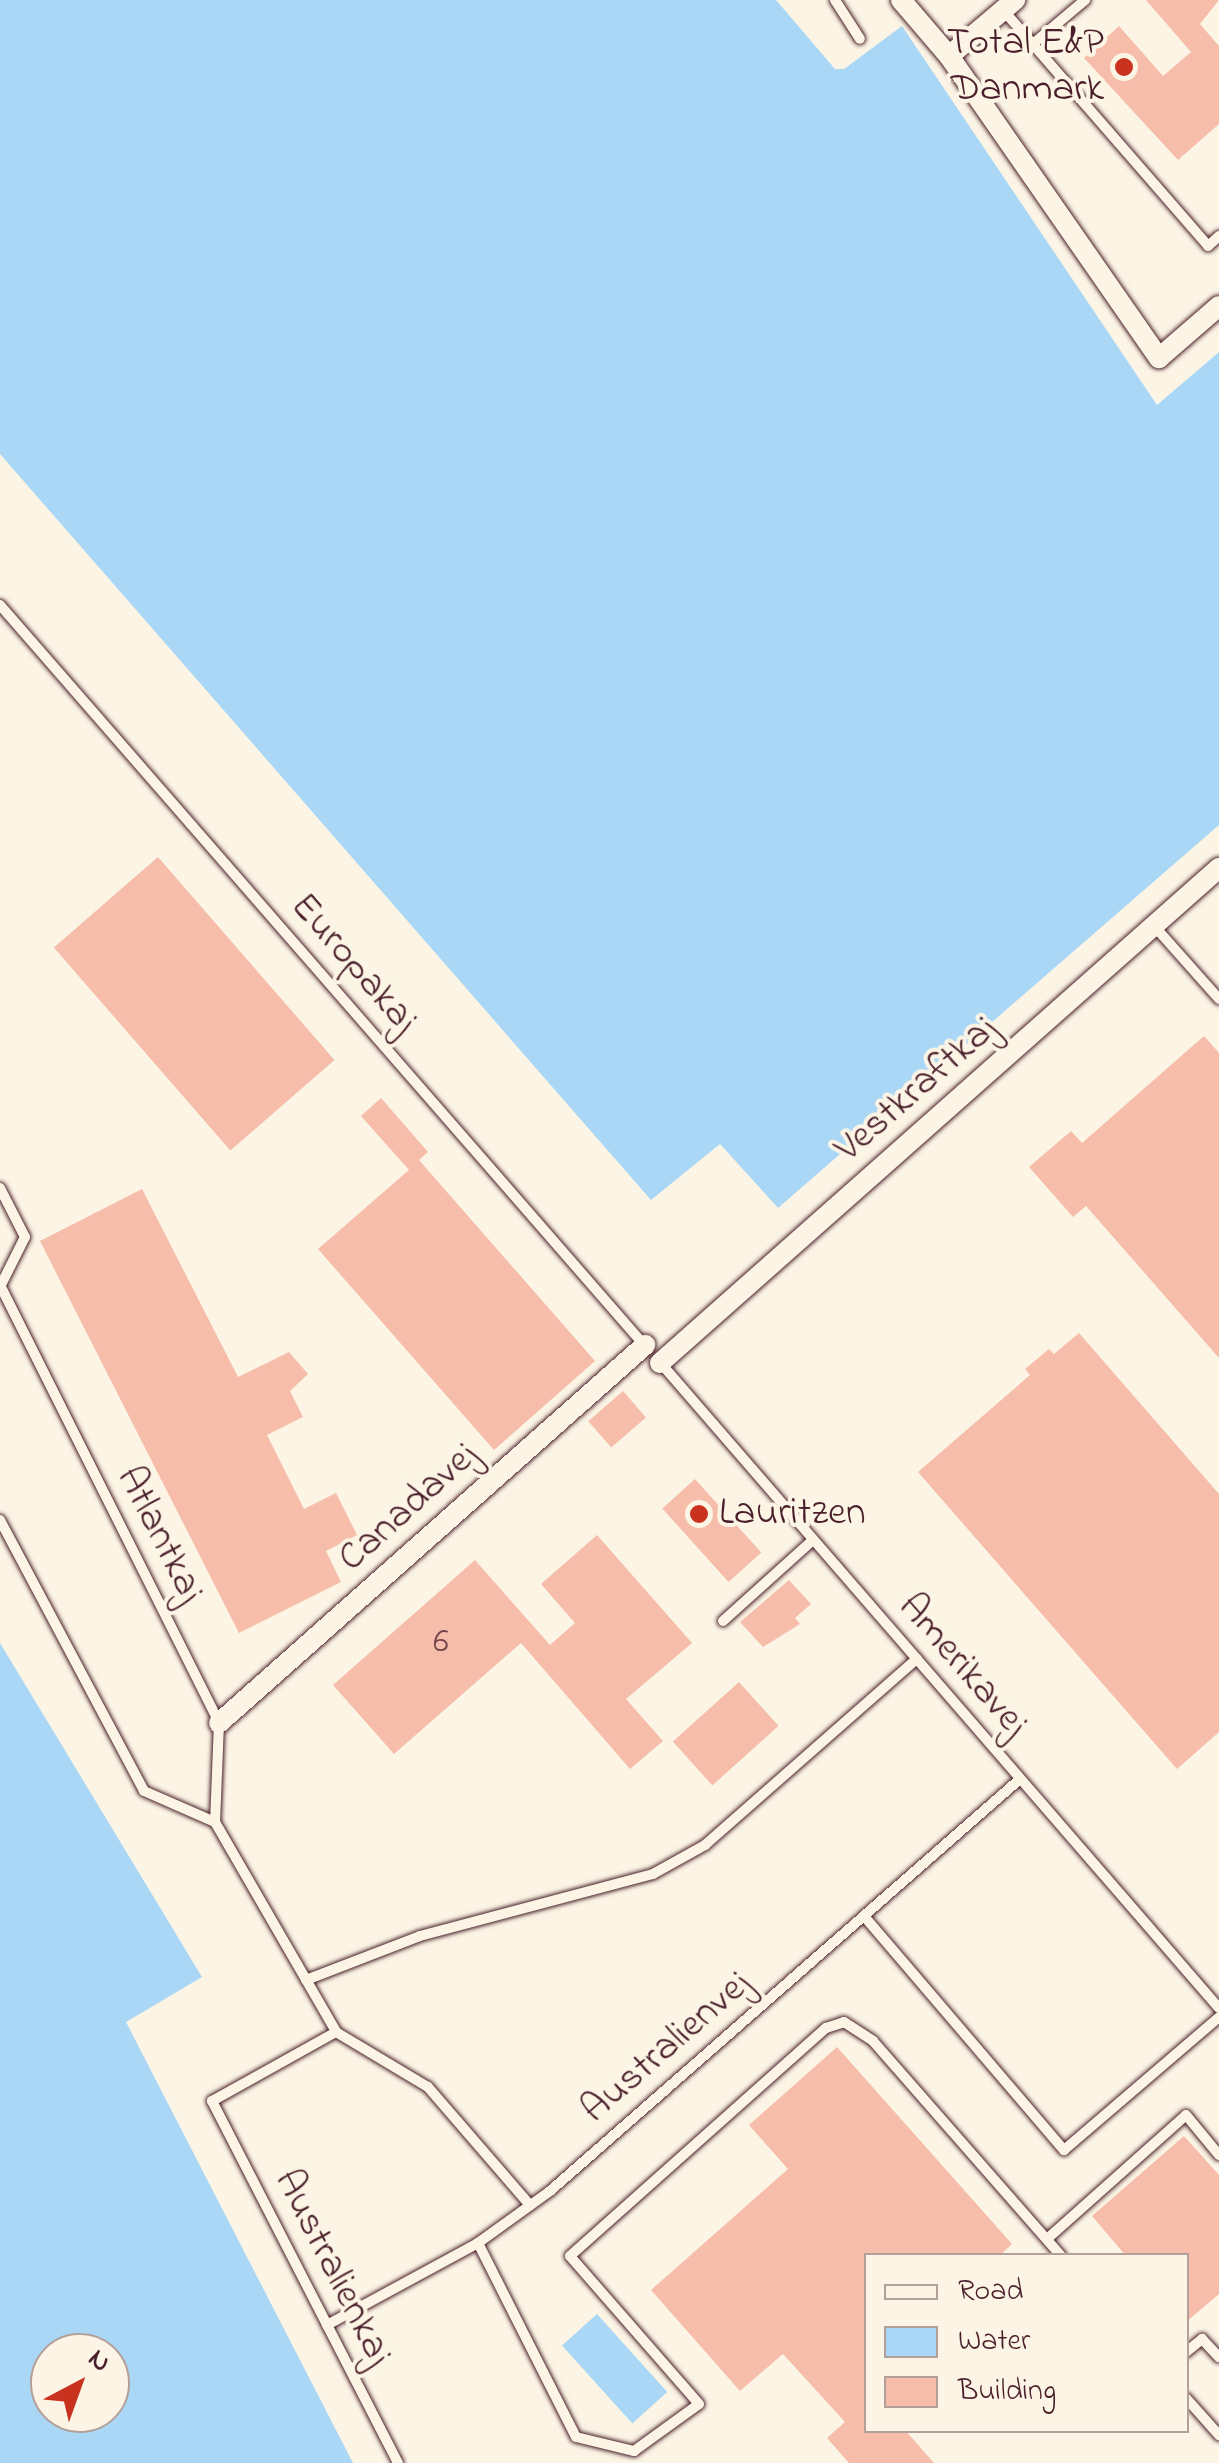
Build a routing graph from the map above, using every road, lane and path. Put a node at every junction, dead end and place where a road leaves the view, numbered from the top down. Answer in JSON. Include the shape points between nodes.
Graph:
{"nodes":[{"id":1,"x":835,"y":0,"type":"edge"},
{"id":2,"x":901,"y":0,"type":"edge"},
{"id":3,"x":1085,"y":0,"type":"edge"},
{"id":4,"x":1009,"y":5,"type":"edge"},
{"id":5,"x":860,"y":39,"type":"dead end"},
{"id":6,"x":1034,"y":42,"type":"junction"},
{"id":7,"x":950,"y":56,"type":"junction"},
{"id":8,"x":1219,"y":236,"type":"edge"},
{"id":9,"x":1219,"y":306,"type":"edge"},
{"id":10,"x":0,"y":606,"type":"edge"},
{"id":11,"x":1219,"y":868,"type":"edge"},
{"id":12,"x":1156,"y":928,"type":"junction"},
{"id":13,"x":1219,"y":999,"type":"edge"},
{"id":14,"x":0,"y":1188,"type":"edge"},
{"id":15,"x":0,"y":1285,"type":"edge"},
{"id":16,"x":645,"y":1345,"type":"junction"},
{"id":17,"x":660,"y":1362,"type":"junction"},
{"id":18,"x":0,"y":1520,"type":"edge"},
{"id":19,"x":813,"y":1540,"type":"junction"},
{"id":20,"x":723,"y":1620,"type":"dead end"},
{"id":21,"x":916,"y":1659,"type":"junction"},
{"id":22,"x":219,"y":1723,"type":"junction"},
{"id":23,"x":1020,"y":1778,"type":"junction"},
{"id":24,"x":215,"y":1822,"type":"junction"},
{"id":25,"x":864,"y":1916,"type":"junction"},
{"id":26,"x":306,"y":1980,"type":"junction"},
{"id":27,"x":1219,"y":2008,"type":"edge"},
{"id":28,"x":1219,"y":2017,"type":"edge"},
{"id":29,"x":336,"y":2032,"type":"junction"},
{"id":30,"x":1219,"y":2155,"type":"edge"},
{"id":31,"x":530,"y":2205,"type":"junction"},
{"id":32,"x":1047,"y":2240,"type":"junction"},
{"id":33,"x":478,"y":2243,"type":"junction"},
{"id":34,"x":1058,"y":2253,"type":"edge"},
{"id":35,"x":328,"y":2325,"type":"junction"},
{"id":36,"x":1189,"y":2350,"type":"edge"},
{"id":37,"x":1219,"y":2357,"type":"edge"},
{"id":38,"x":1189,"y":2401,"type":"edge"},
{"id":39,"x":1219,"y":2436,"type":"edge"},
{"id":40,"x":398,"y":2463,"type":"edge"}],
"edges":[{"from":1,"to":5,"type":"lane"},
{"from":2,"to":7,"type":"street"},
{"from":3,"to":6,"type":"lane"},
{"from":4,"to":6,"type":"lane"},
{"from":4,"to":7,"type":"street"},
{"from":6,"to":8,"type":"lane","via":[[1208,246]]},
{"from":7,"to":9,"type":"street","via":[[1159,358]]},
{"from":10,"to":16,"type":"lane","name":"Europakaj"},
{"from":11,"to":12,"type":"street","name":"Vestkraftkaj"},
{"from":12,"to":13,"type":"lane"},
{"from":12,"to":17,"type":"street","name":"Vestkraftkaj"},
{"from":14,"to":15,"type":"lane","via":[[25,1236]]},
{"from":15,"to":22,"type":"lane","name":"Atlantkaj"},
{"from":16,"to":17,"type":"lane","name":"Europakaj"},
{"from":16,"to":22,"type":"street","name":"Canadavej"},
{"from":17,"to":19,"type":"lane","name":"Amerikavej"},
{"from":18,"to":24,"type":"lane","via":[[144,1791]]},
{"from":19,"to":20,"type":"lane"},
{"from":19,"to":21,"type":"lane","name":"Amerikavej"},
{"from":21,"to":23,"type":"lane","name":"Amerikavej"},
{"from":21,"to":26,"type":"lane","via":[[705,1845],[653,1874],[420,1936]]},
{"from":22,"to":24,"type":"lane","name":"Atlantkaj"},
{"from":23,"to":25,"type":"lane","name":"Australienvej"},
{"from":23,"to":27,"type":"lane","name":"Amerikavej"},
{"from":24,"to":26,"type":"lane"},
{"from":25,"to":28,"type":"lane","via":[[1064,2150]]},
{"from":25,"to":31,"type":"lane","name":"Australienvej"},
{"from":26,"to":29,"type":"lane"},
{"from":29,"to":31,"type":"lane","via":[[428,2087]]},
{"from":29,"to":35,"type":"lane","name":"Australienkaj","via":[[212,2101]]},
{"from":30,"to":32,"type":"lane","via":[[1186,2115]]},
{"from":31,"to":33,"type":"lane","name":"Australienvej"},
{"from":32,"to":33,"type":"lane","via":[[873,2041],[844,2022],[826,2028],[570,2256],[698,2404],[634,2451],[576,2437]]},
{"from":32,"to":34,"type":"lane"},
{"from":33,"to":35,"type":"lane","name":"Australienvej"},
{"from":35,"to":40,"type":"lane","name":"Australienkaj"},
{"from":36,"to":37,"type":"lane","via":[[1202,2339]]},
{"from":38,"to":39,"type":"lane"}]}
